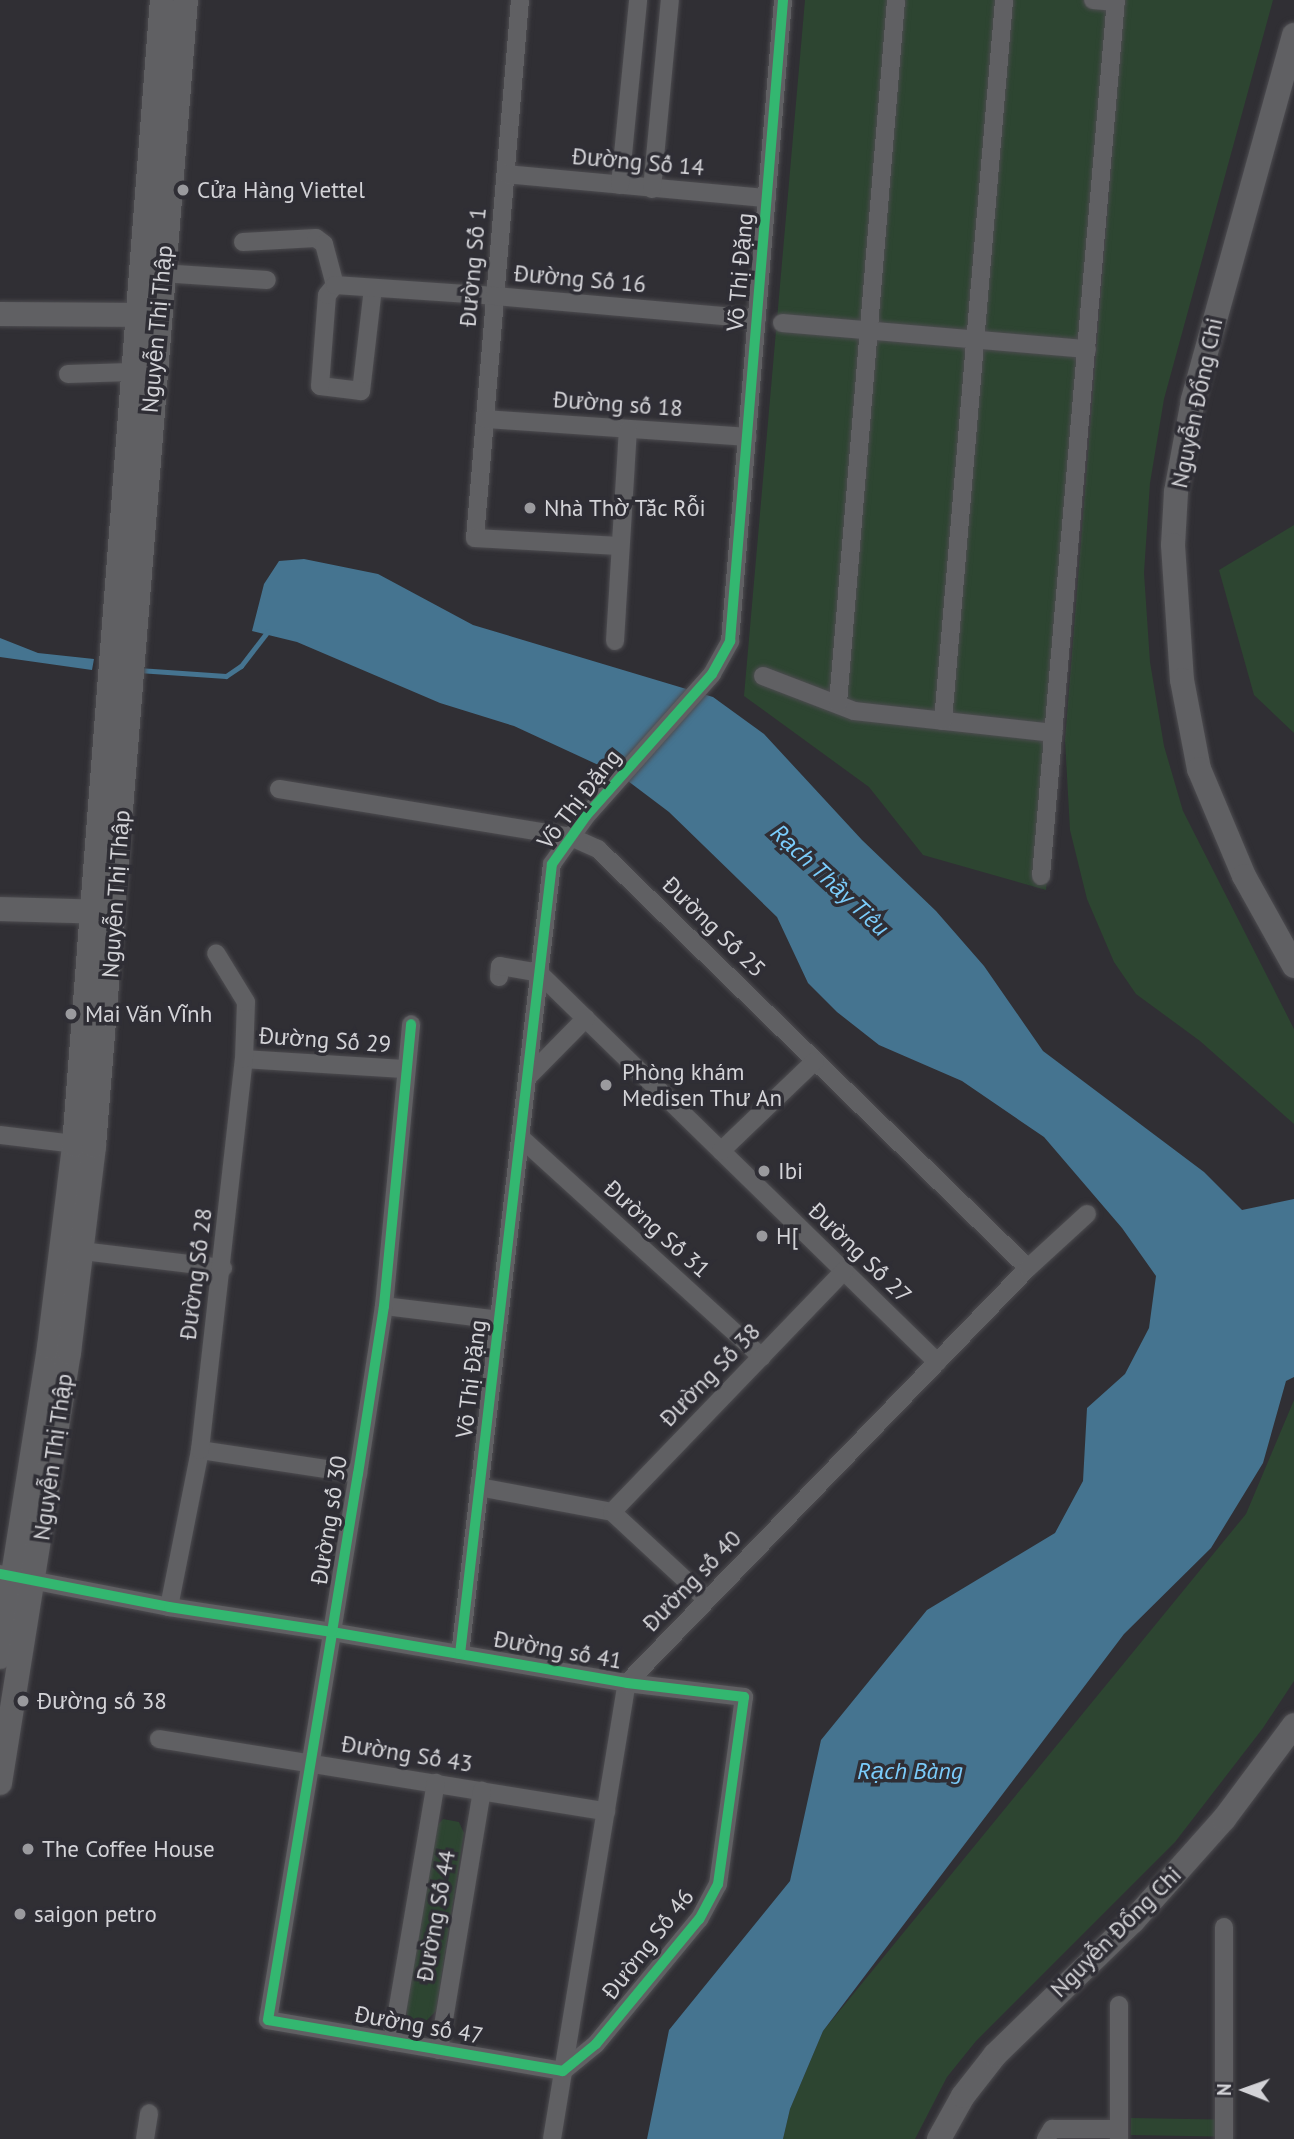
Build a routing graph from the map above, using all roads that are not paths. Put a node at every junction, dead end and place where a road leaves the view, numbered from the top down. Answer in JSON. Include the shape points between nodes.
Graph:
{"nodes":[{"id":1,"x":162,"y":0,"type":"edge"},
{"id":2,"x":186,"y":0,"type":"edge"},
{"id":3,"x":520,"y":0,"type":"edge"},
{"id":4,"x":638,"y":0,"type":"edge"},
{"id":5,"x":670,"y":0,"type":"edge"},
{"id":6,"x":783,"y":0,"type":"edge"},
{"id":7,"x":896,"y":0,"type":"edge"},
{"id":8,"x":1004,"y":0,"type":"edge"},
{"id":9,"x":1093,"y":0,"type":"edge"},
{"id":10,"x":1116,"y":1,"type":"edge"},
{"id":11,"x":1294,"y":35,"type":"edge"},
{"id":12,"x":506,"y":174,"type":"junction"},
{"id":13,"x":620,"y":186,"type":"junction"},
{"id":14,"x":652,"y":189,"type":"junction"},
{"id":15,"x":767,"y":198,"type":"junction"},
{"id":16,"x":243,"y":242,"type":"dead end"},
{"id":17,"x":161,"y":273,"type":"junction"},
{"id":18,"x":267,"y":280,"type":"dead end"},
{"id":19,"x":335,"y":285,"type":"junction"},
{"id":20,"x":373,"y":288,"type":"junction"},
{"id":21,"x":495,"y":296,"type":"junction"},
{"id":22,"x":0,"y":314,"type":"edge"},
{"id":23,"x":146,"y":315,"type":"junction"},
{"id":24,"x":757,"y":319,"type":"junction"},
{"id":25,"x":782,"y":323,"type":"dead end"},
{"id":26,"x":871,"y":330,"type":"junction"},
{"id":27,"x":976,"y":339,"type":"junction"},
{"id":28,"x":1087,"y":349,"type":"junction"},
{"id":29,"x":131,"y":372,"type":"junction"},
{"id":30,"x":68,"y":374,"type":"dead end"},
{"id":31,"x":485,"y":419,"type":"junction"},
{"id":32,"x":628,"y":429,"type":"junction"},
{"id":33,"x":747,"y":437,"type":"junction"},
{"id":34,"x":619,"y":547,"type":"junction"},
{"id":35,"x":615,"y":641,"type":"dead end"},
{"id":36,"x":123,"y":646,"type":"junction"},
{"id":37,"x":763,"y":676,"type":"dead end"},
{"id":38,"x":838,"y":703,"type":"junction"},
{"id":39,"x":943,"y":721,"type":"junction"},
{"id":40,"x":1054,"y":733,"type":"junction"},
{"id":41,"x":279,"y":789,"type":"dead end"},
{"id":42,"x":571,"y":837,"type":"junction"},
{"id":43,"x":1041,"y":876,"type":"dead end"},
{"id":44,"x":0,"y":909,"type":"edge"},
{"id":45,"x":104,"y":912,"type":"junction"},
{"id":46,"x":216,"y":953,"type":"dead end"},
{"id":47,"x":1294,"y":966,"type":"edge"},
{"id":48,"x":539,"y":973,"type":"junction"},
{"id":49,"x":499,"y":977,"type":"dead end"},
{"id":50,"x":586,"y":1018,"type":"junction"},
{"id":51,"x":411,"y":1024,"type":"dead end"},
{"id":52,"x":244,"y":1059,"type":"junction"},
{"id":53,"x":816,"y":1061,"type":"junction"},
{"id":54,"x":403,"y":1069,"type":"junction"},
{"id":55,"x":527,"y":1078,"type":"junction"},
{"id":56,"x":0,"y":1135,"type":"edge"},
{"id":57,"x":520,"y":1137,"type":"junction"},
{"id":58,"x":84,"y":1145,"type":"junction"},
{"id":59,"x":721,"y":1151,"type":"junction"},
{"id":60,"x":1087,"y":1214,"type":"dead end"},
{"id":61,"x":82,"y":1251,"type":"junction"},
{"id":62,"x":223,"y":1268,"type":"junction"},
{"id":63,"x":1028,"y":1268,"type":"junction"},
{"id":64,"x":844,"y":1271,"type":"junction"},
{"id":65,"x":384,"y":1306,"type":"junction"},
{"id":66,"x":499,"y":1320,"type":"junction"},
{"id":67,"x":762,"y":1357,"type":"junction"},
{"id":68,"x":937,"y":1362,"type":"junction"},
{"id":69,"x":200,"y":1450,"type":"junction"},
{"id":70,"x":358,"y":1474,"type":"junction"},
{"id":71,"x":479,"y":1487,"type":"junction"},
{"id":72,"x":612,"y":1512,"type":"junction"},
{"id":73,"x":16,"y":1577,"type":"edge"},
{"id":74,"x":707,"y":1600,"type":"junction"},
{"id":75,"x":169,"y":1607,"type":"junction"},
{"id":76,"x":332,"y":1632,"type":"junction"},
{"id":77,"x":460,"y":1654,"type":"junction"},
{"id":78,"x":0,"y":1657,"type":"edge"},
{"id":79,"x":627,"y":1683,"type":"junction"},
{"id":80,"x":744,"y":1697,"type":"joint"},
{"id":81,"x":1294,"y":1725,"type":"edge"},
{"id":82,"x":159,"y":1739,"type":"dead end"},
{"id":83,"x":310,"y":1763,"type":"junction"},
{"id":84,"x":0,"y":1783,"type":"edge"},
{"id":85,"x":436,"y":1783,"type":"junction"},
{"id":86,"x":482,"y":1791,"type":"junction"},
{"id":87,"x":606,"y":1811,"type":"junction"},
{"id":88,"x":1224,"y":1927,"type":"dead end"},
{"id":89,"x":1119,"y":2005,"type":"dead end"},
{"id":90,"x":268,"y":2020,"type":"joint"},
{"id":91,"x":392,"y":2042,"type":"junction"},
{"id":92,"x":439,"y":2050,"type":"junction"},
{"id":93,"x":563,"y":2071,"type":"junction"},
{"id":94,"x":149,"y":2113,"type":"dead end"},
{"id":95,"x":1119,"y":2134,"type":"edge"},
{"id":96,"x":145,"y":2139,"type":"edge"},
{"id":97,"x":552,"y":2139,"type":"edge"},
{"id":98,"x":939,"y":2139,"type":"edge"},
{"id":99,"x":1046,"y":2139,"type":"edge"},
{"id":100,"x":1224,"y":2139,"type":"edge"}],
"edges":[{"from":1,"to":23,"type":"main road","name":"Nguyễn Thị Thập"},
{"from":2,"to":17,"type":"main road","name":"Nguyễn Thị Thập"},
{"from":3,"to":12,"type":"street","name":"Đường Số 1"},
{"from":4,"to":13,"type":"street"},
{"from":5,"to":14,"type":"street"},
{"from":6,"to":15,"type":"street","name":"Võ Thị Đặng"},
{"from":7,"to":26,"type":"street"},
{"from":8,"to":27,"type":"street"},
{"from":9,"to":10,"type":"street"},
{"from":10,"to":28,"type":"street"},
{"from":11,"to":47,"type":"main road","name":"Nguyễn Đổng Chi","via":[[1194,400],[1176,492],[1173,545],[1182,680],[1199,769],[1244,876]]},
{"from":12,"to":13,"type":"street","name":"Đường Số 14"},
{"from":12,"to":21,"type":"street","name":"Đường Số 1"},
{"from":13,"to":14,"type":"street","name":"Đường Số 14"},
{"from":14,"to":15,"type":"street","name":"Đường Số 14"},
{"from":15,"to":24,"type":"street","name":"Võ Thị Đặng"},
{"from":16,"to":19,"type":"street","via":[[316,238],[324,244]]},
{"from":17,"to":18,"type":"street"},
{"from":17,"to":23,"type":"main road","name":"Nguyễn Thị Thập"},
{"from":19,"to":20,"type":"street","name":"Đường Số 16"},
{"from":19,"to":20,"type":"street","via":[[327,295],[320,386],[361,391]]},
{"from":20,"to":21,"type":"street","name":"Đường Số 16"},
{"from":21,"to":24,"type":"street","name":"Đường Số 16"},
{"from":21,"to":31,"type":"street","name":"Đường Số 1"},
{"from":22,"to":23,"type":"main road"},
{"from":23,"to":29,"type":"main road","name":"Nguyễn Thị Thập"},
{"from":23,"to":36,"type":"main road","name":"Nguyễn Thị Thập"},
{"from":24,"to":33,"type":"street","name":"Võ Thị Đặng"},
{"from":25,"to":26,"type":"street"},
{"from":26,"to":27,"type":"street"},
{"from":26,"to":38,"type":"street"},
{"from":27,"to":28,"type":"street"},
{"from":27,"to":39,"type":"street"},
{"from":28,"to":40,"type":"street"},
{"from":29,"to":30,"type":"street"},
{"from":29,"to":36,"type":"main road","name":"Nguyễn Thị Thập"},
{"from":31,"to":32,"type":"street","name":"Đường số 18"},
{"from":31,"to":34,"type":"street","name":"Đường Số 1","via":[[475,538]]},
{"from":32,"to":33,"type":"street","name":"Đường số 18"},
{"from":32,"to":34,"type":"street"},
{"from":33,"to":42,"type":"street","name":"Võ Thị Đặng","via":[[730,641],[712,674]]},
{"from":34,"to":35,"type":"street"},
{"from":36,"to":45,"type":"main road","name":"Nguyễn Thị Thập"},
{"from":37,"to":38,"type":"street"},
{"from":38,"to":39,"type":"street","via":[[855,711]]},
{"from":39,"to":40,"type":"street"},
{"from":40,"to":43,"type":"street"},
{"from":41,"to":42,"type":"street","name":"Đường Số 25"},
{"from":42,"to":48,"type":"street","name":"Võ Thị Đặng","via":[[552,864]]},
{"from":42,"to":53,"type":"street","name":"Đường Số 25","via":[[598,849]]},
{"from":44,"to":45,"type":"main road"},
{"from":45,"to":58,"type":"main road","name":"Nguyễn Thị Thập"},
{"from":46,"to":52,"type":"street","name":"Đường Số 28","via":[[246,1002]]},
{"from":48,"to":49,"type":"street","via":[[500,966]]},
{"from":48,"to":50,"type":"street","name":"Đường Số 27"},
{"from":48,"to":55,"type":"street","name":"Võ Thị Đặng"},
{"from":50,"to":55,"type":"street"},
{"from":50,"to":59,"type":"street","name":"Đường Số 27"},
{"from":51,"to":54,"type":"street","name":"Đường số 30"},
{"from":52,"to":54,"type":"street","name":"Đường Số 29"},
{"from":52,"to":62,"type":"street","name":"Đường Số 28"},
{"from":53,"to":59,"type":"street"},
{"from":53,"to":63,"type":"street","name":"Đường Số 25"},
{"from":54,"to":65,"type":"street","name":"Đường số 30"},
{"from":55,"to":57,"type":"street","name":"Võ Thị Đặng"},
{"from":56,"to":58,"type":"street"},
{"from":57,"to":66,"type":"street","name":"Võ Thị Đặng"},
{"from":57,"to":67,"type":"street","name":"Đường Số 31"},
{"from":58,"to":61,"type":"main road","name":"Nguyễn Thị Thập"},
{"from":58,"to":73,"type":"main road","name":"Nguyễn Thị Thập"},
{"from":59,"to":64,"type":"street","name":"Đường Số 27"},
{"from":60,"to":63,"type":"street","name":"Đường số 40"},
{"from":61,"to":62,"type":"street"},
{"from":61,"to":73,"type":"main road","name":"Nguyễn Thị Thập"},
{"from":62,"to":69,"type":"street","name":"Đường Số 28"},
{"from":63,"to":68,"type":"street","name":"Đường số 40"},
{"from":64,"to":67,"type":"street","name":"Đường Số 38"},
{"from":64,"to":68,"type":"street","name":"Đường Số 27"},
{"from":65,"to":66,"type":"street"},
{"from":65,"to":70,"type":"street","name":"Đường số 30"},
{"from":66,"to":71,"type":"street","name":"Võ Thị Đặng"},
{"from":67,"to":72,"type":"street","name":"Đường Số 38"},
{"from":68,"to":74,"type":"street","name":"Đường số 40"},
{"from":69,"to":70,"type":"street"},
{"from":69,"to":75,"type":"street","name":"Đường Số 28"},
{"from":70,"to":76,"type":"street","name":"Đường số 30"},
{"from":71,"to":72,"type":"street"},
{"from":71,"to":77,"type":"street","name":"Võ Thị Đặng"},
{"from":72,"to":74,"type":"street"},
{"from":73,"to":75,"type":"street","name":"Đường số 41"},
{"from":73,"to":78,"type":"main road","name":"Nguyễn Thị Thập"},
{"from":73,"to":84,"type":"main road","name":"Nguyễn Thị Thập"},
{"from":74,"to":79,"type":"street","name":"Đường số 40"},
{"from":75,"to":76,"type":"street","name":"Đường số 41"},
{"from":76,"to":77,"type":"street","name":"Đường số 41"},
{"from":76,"to":83,"type":"street","name":"Đường số 30"},
{"from":77,"to":79,"type":"street","name":"Đường số 41"},
{"from":79,"to":80,"type":"street","name":"Đường số 41"},
{"from":79,"to":87,"type":"street"},
{"from":80,"to":93,"type":"street","name":"Đường Số 46","via":[[718,1884],[699,1919],[596,2044]]},
{"from":81,"to":98,"type":"main road","name":"Nguyễn Đổng Chi","via":[[1224,1819],[1133,1921],[995,2055]]},
{"from":82,"to":83,"type":"street","name":"Đường Số 43"},
{"from":83,"to":85,"type":"street","name":"Đường Số 43"},
{"from":83,"to":90,"type":"street","name":"Đường số 30"},
{"from":85,"to":86,"type":"street","name":"Đường Số 43"},
{"from":85,"to":91,"type":"street","name":"Đường Số 44"},
{"from":86,"to":87,"type":"street","name":"Đường Số 43"},
{"from":86,"to":92,"type":"street","name":"Đường Số 44"},
{"from":87,"to":93,"type":"street"},
{"from":88,"to":100,"type":"street"},
{"from":89,"to":95,"type":"street"},
{"from":90,"to":91,"type":"street","name":"Đường số 47"},
{"from":91,"to":92,"type":"street","name":"Đường số 47"},
{"from":92,"to":93,"type":"street","name":"Đường số 47"},
{"from":93,"to":97,"type":"street"},
{"from":94,"to":96,"type":"street"},
{"from":95,"to":99,"type":"street","via":[[1052,2129]]}]}
